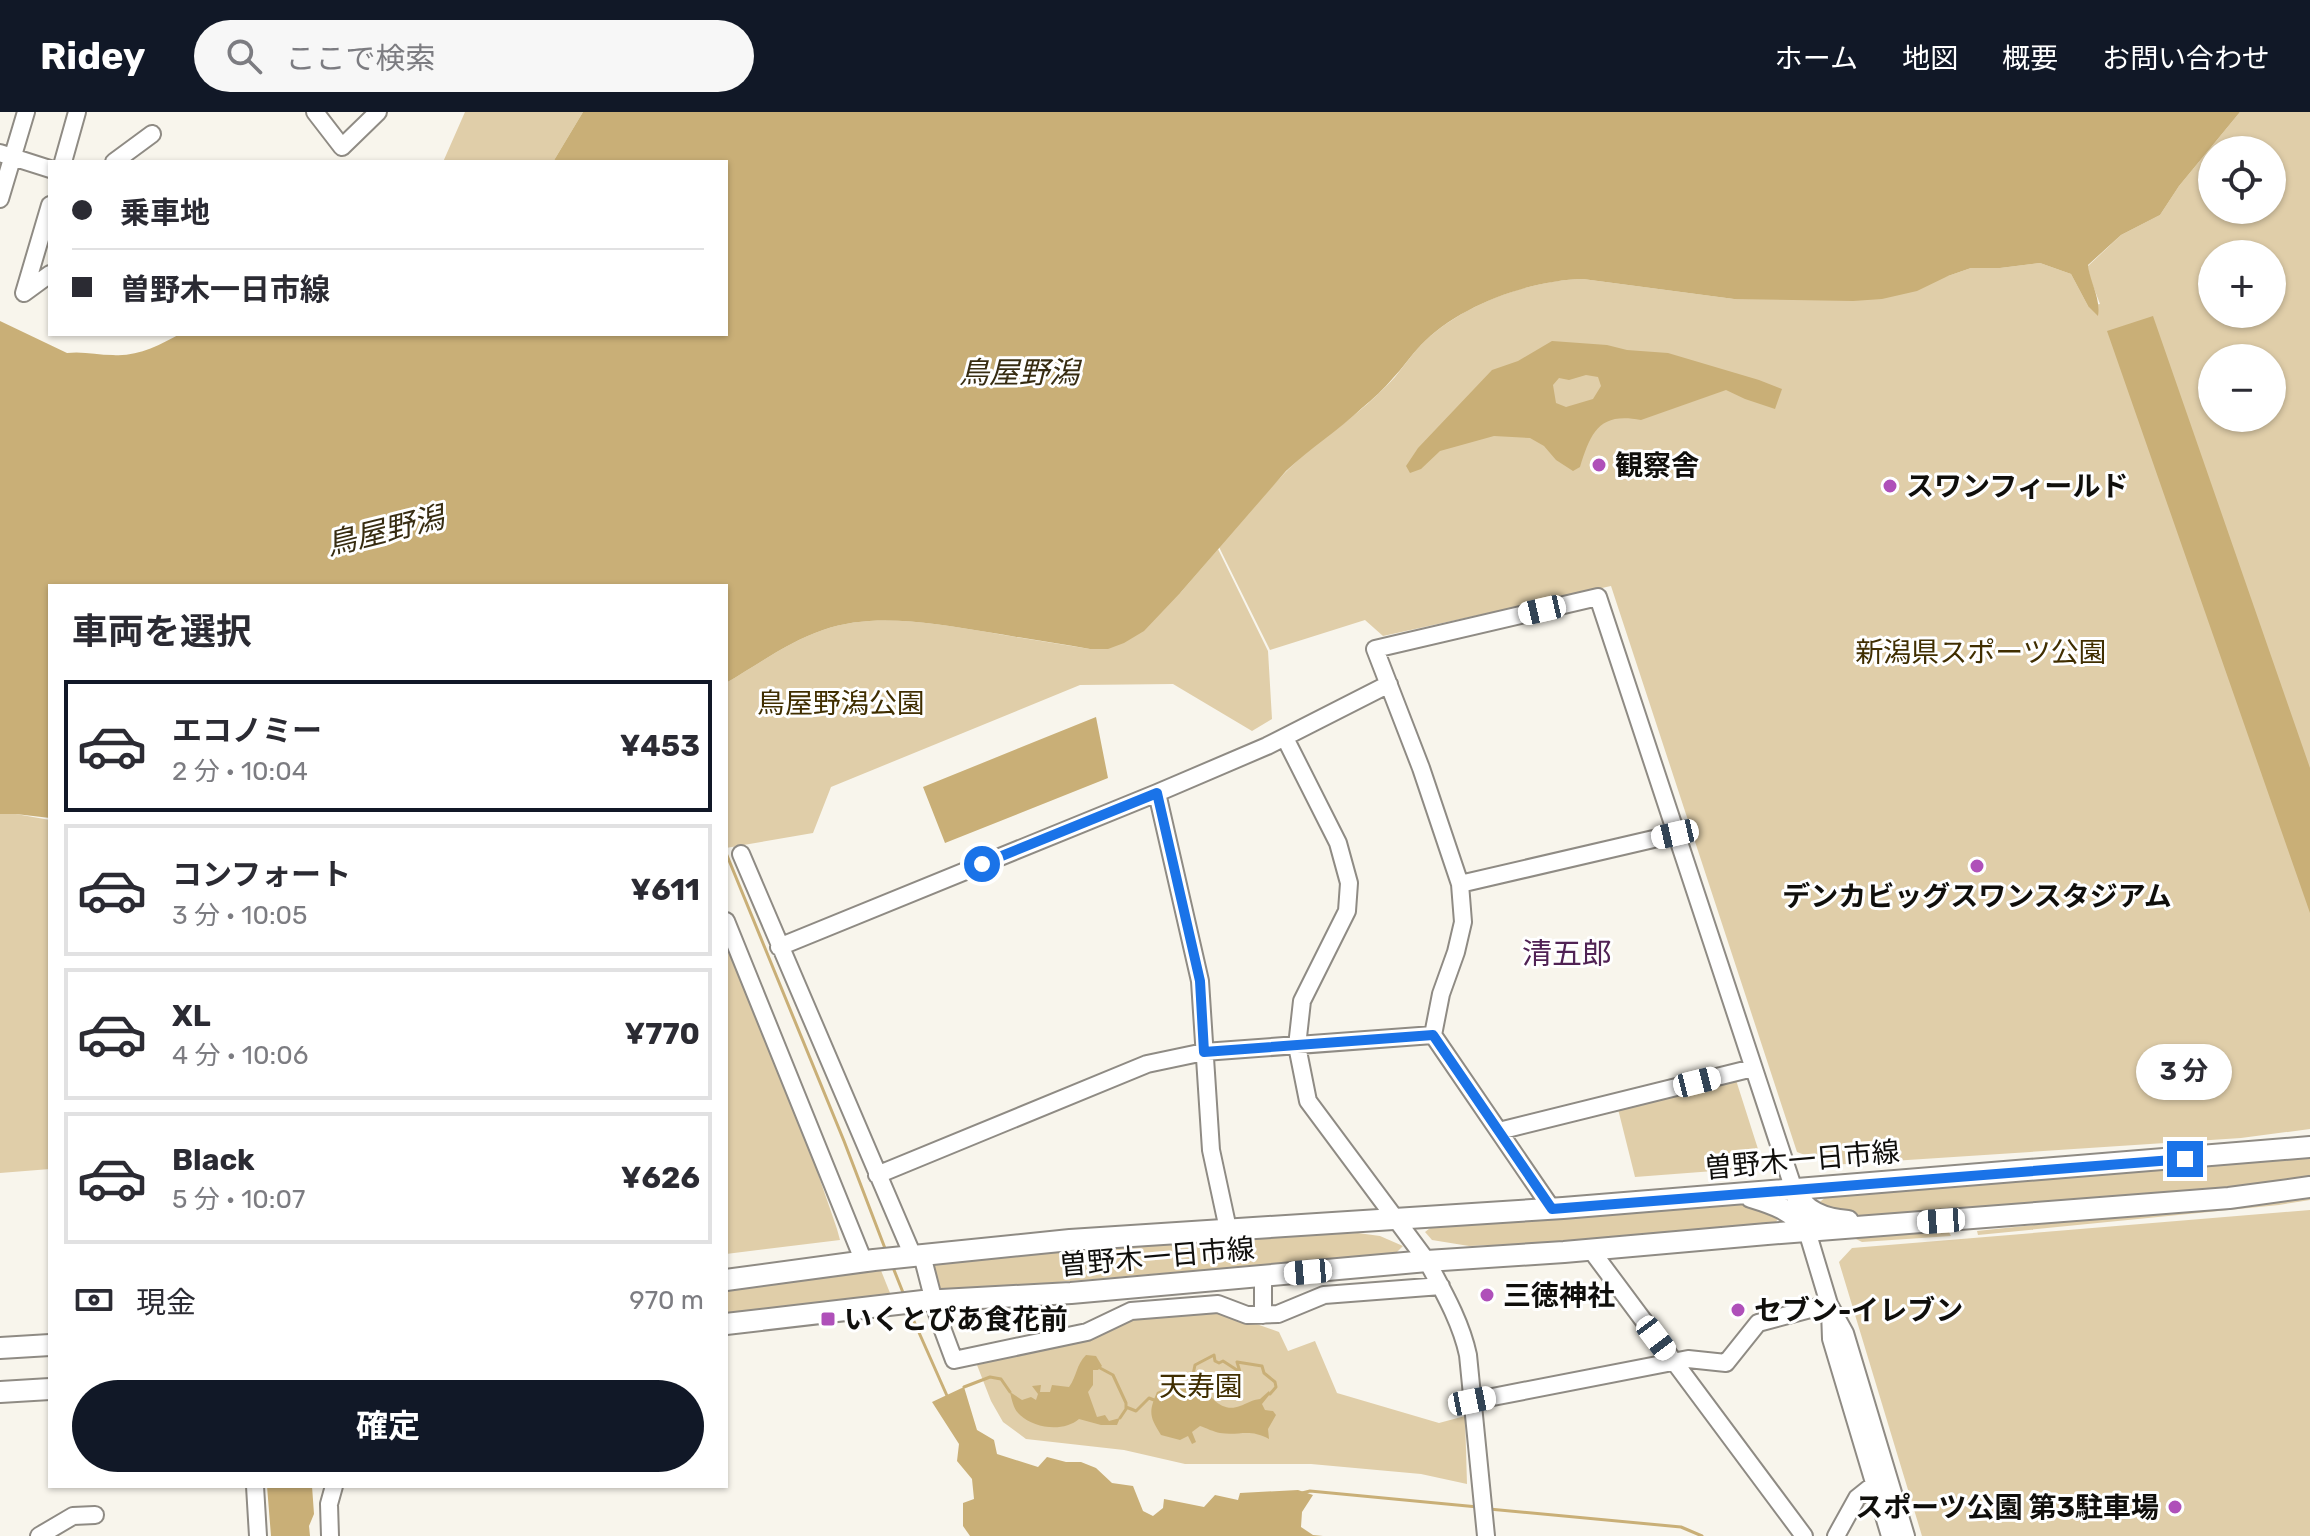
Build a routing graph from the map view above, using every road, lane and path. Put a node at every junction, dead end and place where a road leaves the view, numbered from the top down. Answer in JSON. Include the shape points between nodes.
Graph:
{"nodes":[{"id":1,"x":26,"y":112,"type":"edge"},
{"id":2,"x":77,"y":112,"type":"edge"},
{"id":3,"x":315,"y":112,"type":"edge"},
{"id":4,"x":378,"y":112,"type":"edge"},
{"id":5,"x":152,"y":134,"type":"dead end"},
{"id":6,"x":7,"y":155,"type":"edge"},
{"id":7,"x":64,"y":160,"type":"edge"},
{"id":8,"x":117,"y":160,"type":"edge"},
{"id":9,"x":48,"y":168,"type":"edge"},
{"id":10,"x":0,"y":199,"type":"edge"},
{"id":11,"x":48,"y":215,"type":"edge"},
{"id":12,"x":48,"y":275,"type":"edge"},
{"id":13,"x":1389,"y":684,"type":"junction"},
{"id":14,"x":1285,"y":738,"type":"junction"},
{"id":15,"x":1157,"y":793,"type":"junction"},
{"id":16,"x":1675,"y":834,"type":"junction"},
{"id":17,"x":741,"y":854,"type":"dead end"},
{"id":18,"x":1460,"y":884,"type":"junction"},
{"id":19,"x":728,"y":926,"type":"edge"},
{"id":20,"x":779,"y":947,"type":"junction"},
{"id":21,"x":1433,"y":1035,"type":"junction"},
{"id":22,"x":1297,"y":1046,"type":"junction"},
{"id":23,"x":1204,"y":1052,"type":"junction"},
{"id":24,"x":1753,"y":1068,"type":"junction"},
{"id":25,"x":1499,"y":1131,"type":"junction"},
{"id":26,"x":2310,"y":1147,"type":"edge"},
{"id":27,"x":877,"y":1175,"type":"junction"},
{"id":28,"x":2310,"y":1187,"type":"edge"},
{"id":29,"x":1793,"y":1189,"type":"junction"},
{"id":30,"x":1737,"y":1193,"type":"junction"},
{"id":31,"x":1552,"y":1209,"type":"junction"},
{"id":32,"x":1396,"y":1218,"type":"junction"},
{"id":33,"x":1871,"y":1226,"type":"junction"},
{"id":34,"x":1228,"y":1229,"type":"junction"},
{"id":35,"x":1807,"y":1231,"type":"junction"},
{"id":36,"x":1591,"y":1250,"type":"junction"},
{"id":37,"x":914,"y":1256,"type":"junction"},
{"id":38,"x":869,"y":1261,"type":"junction"},
{"id":39,"x":1427,"y":1261,"type":"junction"},
{"id":40,"x":1263,"y":1276,"type":"junction"},
{"id":41,"x":728,"y":1280,"type":"edge"},
{"id":42,"x":1441,"y":1286,"type":"junction"},
{"id":43,"x":928,"y":1301,"type":"junction"},
{"id":44,"x":1829,"y":1304,"type":"junction"},
{"id":45,"x":1263,"y":1315,"type":"junction"},
{"id":46,"x":728,"y":1324,"type":"edge"},
{"id":47,"x":48,"y":1345,"type":"edge"},
{"id":48,"x":0,"y":1348,"type":"edge"},
{"id":49,"x":1674,"y":1362,"type":"junction"},
{"id":50,"x":48,"y":1389,"type":"edge"},
{"id":51,"x":0,"y":1392,"type":"edge"},
{"id":52,"x":1472,"y":1401,"type":"junction"},
{"id":53,"x":1881,"y":1479,"type":"junction"},
{"id":54,"x":255,"y":1488,"type":"edge"},
{"id":55,"x":333,"y":1488,"type":"edge"},
{"id":56,"x":95,"y":1515,"type":"dead end"},
{"id":57,"x":330,"y":1530,"type":"edge"},
{"id":58,"x":39,"y":1536,"type":"edge"},
{"id":59,"x":258,"y":1536,"type":"edge"},
{"id":60,"x":1486,"y":1536,"type":"edge"},
{"id":61,"x":1804,"y":1536,"type":"edge"},
{"id":62,"x":1836,"y":1536,"type":"edge"},
{"id":63,"x":1890,"y":1536,"type":"edge"},
{"id":64,"x":1906,"y":1536,"type":"edge"}],
"edges":[{"from":1,"to":6,"type":"street"},
{"from":2,"to":7,"type":"street"},
{"from":3,"to":4,"type":"street","via":[[342,147]]},
{"from":5,"to":8,"type":"street"},
{"from":6,"to":9,"type":"street"},
{"from":6,"to":10,"type":"street"},
{"from":11,"to":12,"type":"street","via":[[24,293]]},
{"from":13,"to":14,"type":"street"},
{"from":13,"to":16,"type":"street","via":[[1375,649],[1598,597]]},
{"from":13,"to":18,"type":"street"},
{"from":14,"to":15,"type":"street"},
{"from":14,"to":22,"type":"street","via":[[1338,843],[1349,883],[1347,911],[1302,1001]]},
{"from":15,"to":20,"type":"street"},
{"from":15,"to":23,"type":"street","via":[[1200,981]]},
{"from":16,"to":18,"type":"street"},
{"from":16,"to":24,"type":"street"},
{"from":17,"to":20,"type":"street"},
{"from":18,"to":21,"type":"street","via":[[1463,922]]},
{"from":19,"to":38,"type":"street"},
{"from":20,"to":27,"type":"street"},
{"from":21,"to":22,"type":"street"},
{"from":21,"to":25,"type":"street"},
{"from":22,"to":23,"type":"street"},
{"from":22,"to":32,"type":"street","via":[[1308,1101]]},
{"from":23,"to":27,"type":"street","via":[[1147,1064]]},
{"from":23,"to":34,"type":"street","via":[[1211,1150]]},
{"from":24,"to":25,"type":"street"},
{"from":24,"to":29,"type":"street"},
{"from":25,"to":31,"type":"street"},
{"from":26,"to":29,"type":"main road","name":"曽野木一日市線"},
{"from":27,"to":37,"type":"street"},
{"from":28,"to":33,"type":"main road","name":"曽野木一日市線"},
{"from":29,"to":30,"type":"main road","name":"曽野木一日市線"},
{"from":29,"to":33,"type":"main road","via":[[1818,1215]]},
{"from":29,"to":35,"type":"street"},
{"from":30,"to":31,"type":"main road","name":"曽野木一日市線"},
{"from":30,"to":35,"type":"main road","via":[[1775,1203]]},
{"from":31,"to":32,"type":"main road","name":"曽野木一日市線"},
{"from":32,"to":34,"type":"main road","name":"曽野木一日市線"},
{"from":32,"to":39,"type":"street"},
{"from":33,"to":35,"type":"main road","name":"曽野木一日市線"},
{"from":34,"to":37,"type":"main road","name":"曽野木一日市線"},
{"from":35,"to":36,"type":"main road","name":"曽野木一日市線"},
{"from":35,"to":44,"type":"street"},
{"from":36,"to":39,"type":"main road","name":"曽野木一日市線"},
{"from":36,"to":49,"type":"street"},
{"from":37,"to":38,"type":"main road","name":"曽野木一日市線"},
{"from":37,"to":43,"type":"street"},
{"from":38,"to":41,"type":"main road","name":"曽野木一日市線"},
{"from":39,"to":40,"type":"main road","name":"曽野木一日市線"},
{"from":39,"to":42,"type":"street"},
{"from":40,"to":43,"type":"main road","name":"曽野木一日市線"},
{"from":40,"to":45,"type":"street"},
{"from":42,"to":45,"type":"street","via":[[1324,1295]]},
{"from":42,"to":52,"type":"street","via":[[1465,1339]]},
{"from":43,"to":45,"type":"street","via":[[954,1360],[1087,1332],[1131,1311],[1218,1304]]},
{"from":43,"to":46,"type":"main road","name":"曽野木一日市線"},
{"from":44,"to":49,"type":"street","via":[[1758,1323],[1726,1363]]},
{"from":44,"to":53,"type":"street","via":[[1845,1333]]},
{"from":47,"to":48,"type":"main road"},
{"from":49,"to":52,"type":"street"},
{"from":49,"to":61,"type":"street"},
{"from":50,"to":51,"type":"main road"},
{"from":52,"to":60,"type":"street"},
{"from":53,"to":62,"type":"street","via":[[1857,1498]]},
{"from":53,"to":63,"type":"street"},
{"from":53,"to":64,"type":"street"},
{"from":54,"to":59,"type":"street"},
{"from":55,"to":57,"type":"street"},
{"from":56,"to":58,"type":"street","via":[[73,1516]]}]}
